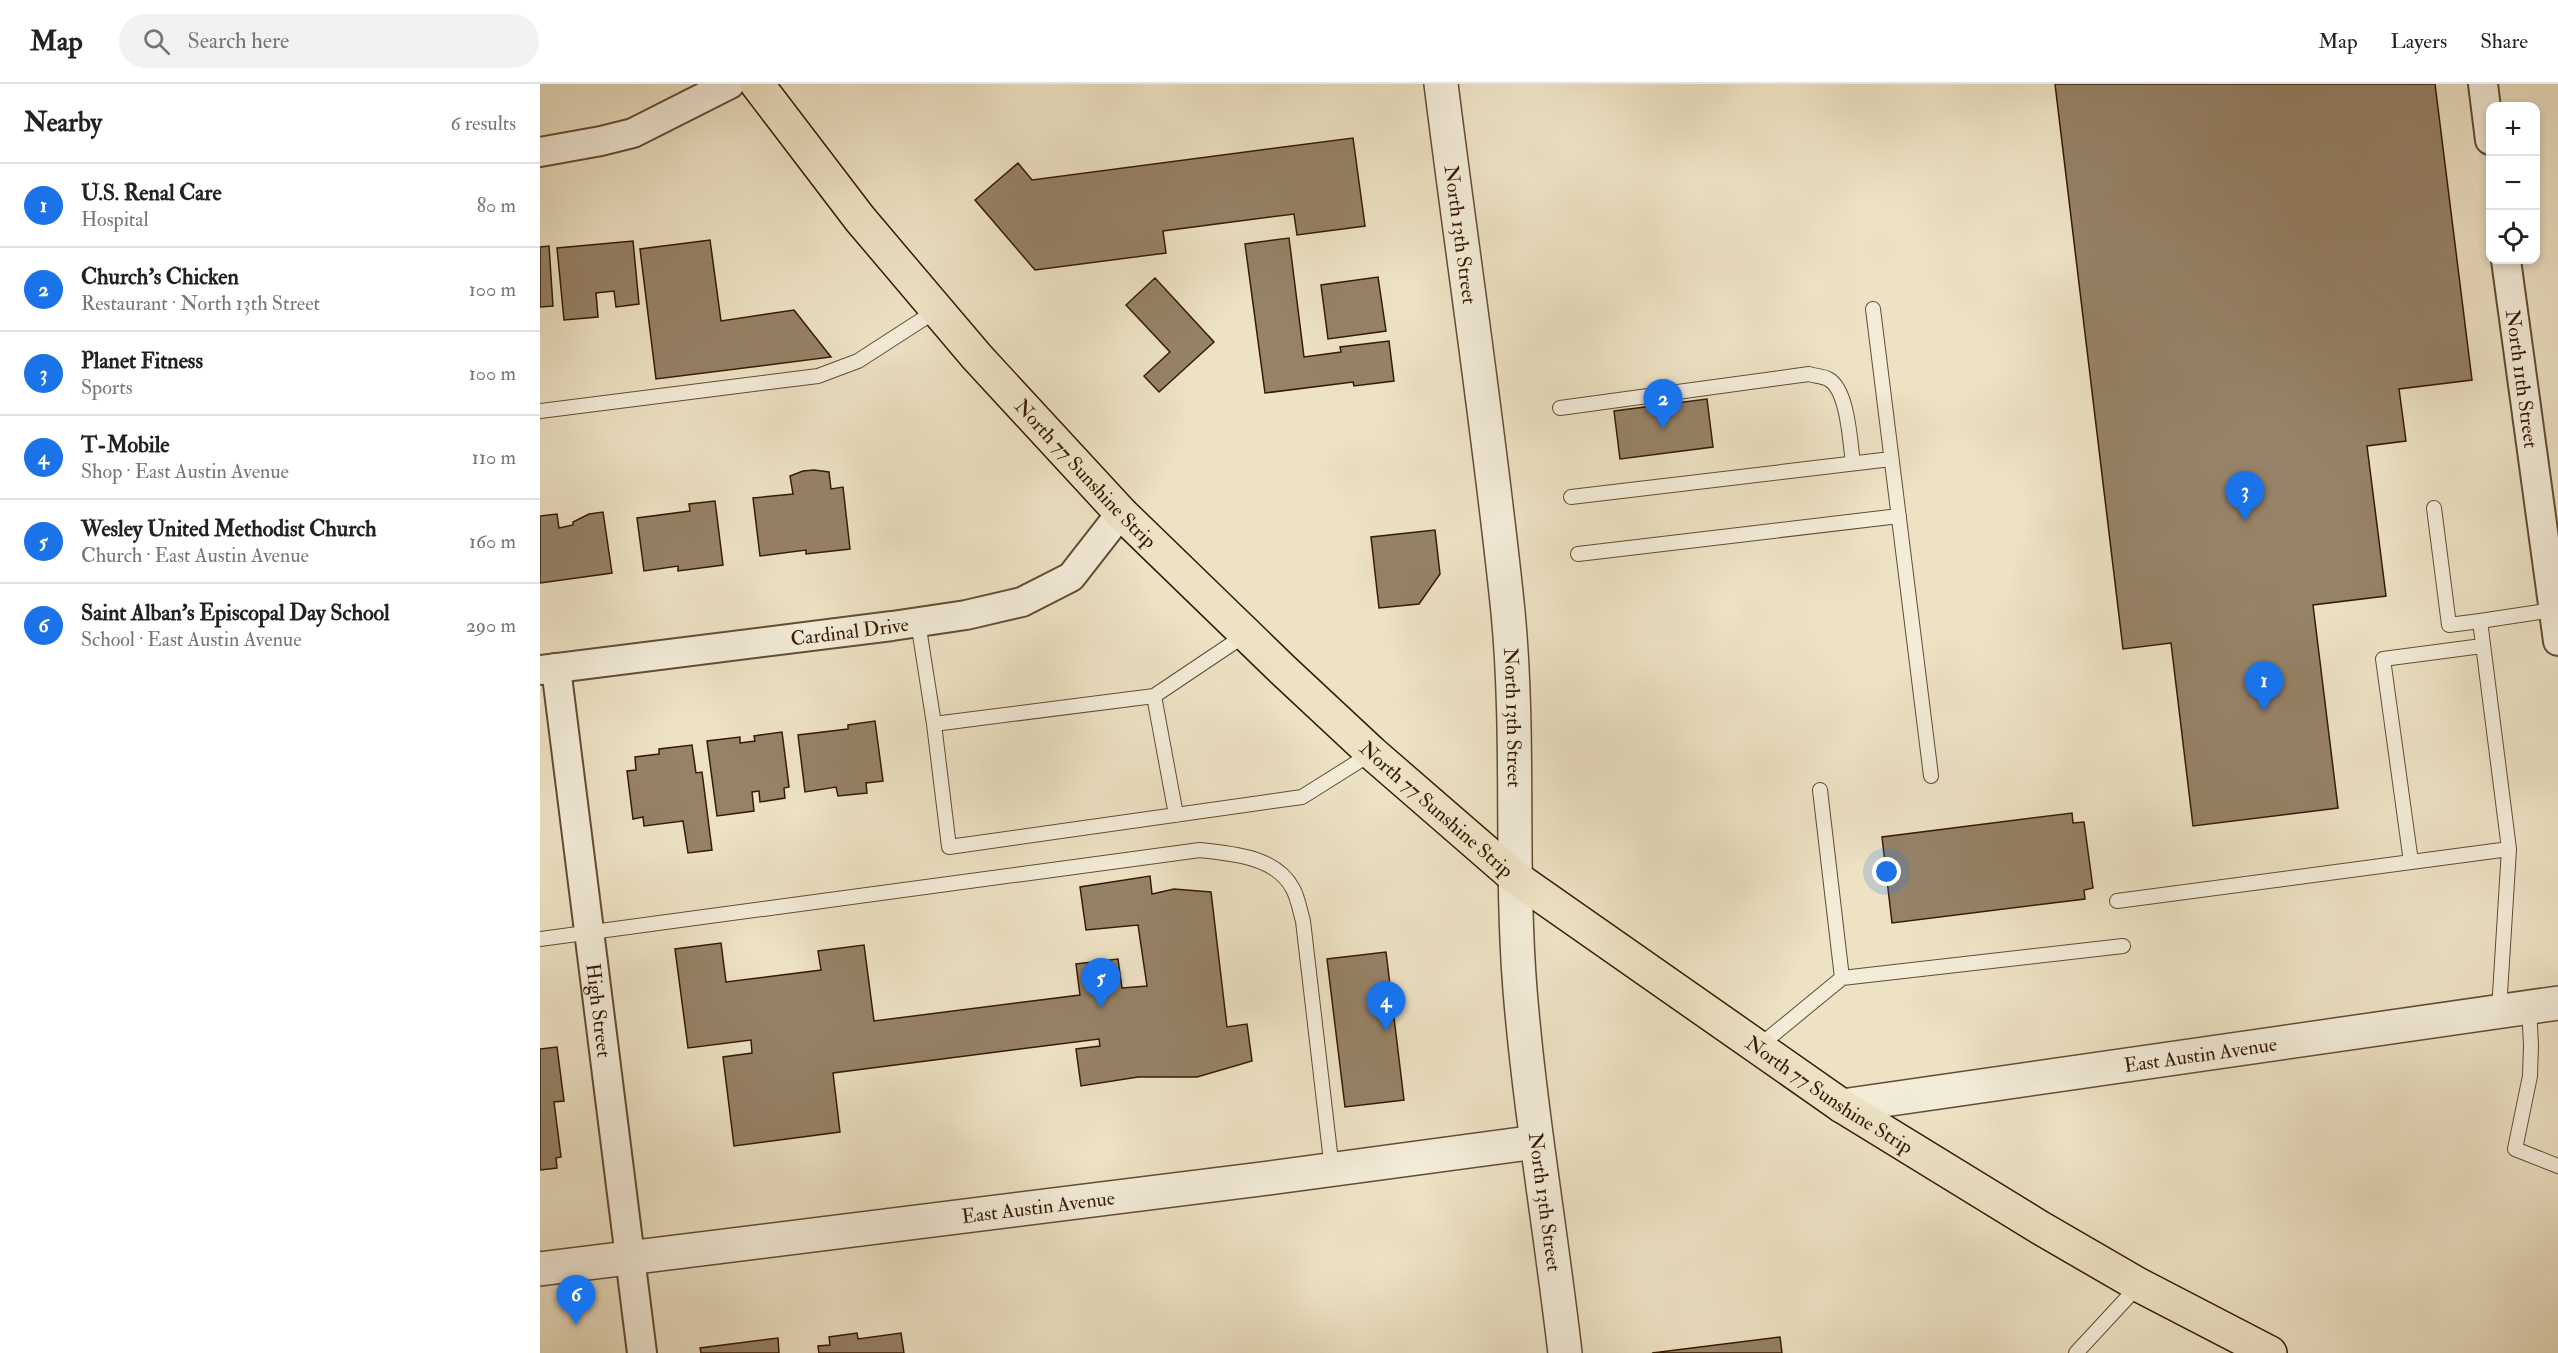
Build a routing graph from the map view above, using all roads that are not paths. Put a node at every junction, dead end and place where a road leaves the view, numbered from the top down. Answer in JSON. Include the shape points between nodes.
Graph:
{"nodes":[{"id":1,"x":730,"y":84,"type":"edge"},
{"id":2,"x":757,"y":84,"type":"edge"},
{"id":3,"x":1441,"y":84,"type":"edge"},
{"id":4,"x":2483,"y":84,"type":"edge"},
{"id":5,"x":2486,"y":108,"type":"edge"},
{"id":6,"x":540,"y":152,"type":"edge"},
{"id":7,"x":2507,"y":264,"type":"edge"},
{"id":8,"x":1873,"y":309,"type":"dead end"},
{"id":9,"x":937,"y":310,"type":"junction"},
{"id":10,"x":1560,"y":408,"type":"dead end"},
{"id":11,"x":540,"y":411,"type":"edge"},
{"id":12,"x":1892,"y":459,"type":"junction"},
{"id":13,"x":1853,"y":463,"type":"junction"},
{"id":14,"x":1571,"y":497,"type":"dead end"},
{"id":15,"x":2548,"y":505,"type":"edge"},
{"id":16,"x":2434,"y":508,"type":"dead end"},
{"id":17,"x":1121,"y":513,"type":"junction"},
{"id":18,"x":1899,"y":516,"type":"junction"},
{"id":19,"x":1578,"y":554,"type":"dead end"},
{"id":20,"x":2553,"y":610,"type":"junction"},
{"id":21,"x":2480,"y":621,"type":"junction"},
{"id":22,"x":918,"y":622,"type":"junction"},
{"id":23,"x":1245,"y":635,"type":"junction"},
{"id":24,"x":2558,"y":641,"type":"edge"},
{"id":25,"x":2482,"y":646,"type":"junction"},
{"id":26,"x":548,"y":669,"type":"edge"},
{"id":27,"x":1154,"y":696,"type":"junction"},
{"id":28,"x":934,"y":724,"type":"junction"},
{"id":29,"x":1372,"y":753,"type":"junction"},
{"id":30,"x":1931,"y":776,"type":"dead end"},
{"id":31,"x":1820,"y":790,"type":"dead end"},
{"id":32,"x":1176,"y":815,"type":"junction"},
{"id":33,"x":2509,"y":849,"type":"junction"},
{"id":34,"x":2411,"y":862,"type":"junction"},
{"id":35,"x":1516,"y":878,"type":"junction"},
{"id":36,"x":2117,"y":901,"type":"dead end"},
{"id":37,"x":589,"y":933,"type":"junction"},
{"id":38,"x":540,"y":939,"type":"edge"},
{"id":39,"x":2123,"y":946,"type":"dead end"},
{"id":40,"x":1842,"y":978,"type":"junction"},
{"id":41,"x":2528,"y":1007,"type":"edge"},
{"id":42,"x":1758,"y":1047,"type":"junction"},
{"id":43,"x":1842,"y":1106,"type":"junction"},
{"id":44,"x":1536,"y":1142,"type":"junction"},
{"id":45,"x":2558,"y":1166,"type":"edge"},
{"id":46,"x":1332,"y":1170,"type":"junction"},
{"id":47,"x":630,"y":1257,"type":"junction"},
{"id":48,"x":540,"y":1269,"type":"edge"},
{"id":49,"x":2139,"y":1285,"type":"junction"},
{"id":50,"x":642,"y":1353,"type":"edge"},
{"id":51,"x":1565,"y":1353,"type":"edge"},
{"id":52,"x":2076,"y":1353,"type":"edge"},
{"id":53,"x":2270,"y":1353,"type":"edge"}],
"edges":[{"from":1,"to":6,"type":"street","via":[[633,133]]},
{"from":2,"to":9,"type":"main road","name":"North 77 Sunshine Strip","via":[[860,219]]},
{"from":3,"to":35,"type":"street","name":"North 13th Street","via":[[1508,614]]},
{"from":4,"to":5,"type":"street"},
{"from":7,"to":15,"type":"street","name":"North 11th Street"},
{"from":8,"to":12,"type":"lane"},
{"from":9,"to":11,"type":"lane","via":[[858,361],[818,376]]},
{"from":9,"to":17,"type":"main road","name":"North 77 Sunshine Strip"},
{"from":10,"to":13,"type":"lane","via":[[1809,374],[1829,379],[1839,391]]},
{"from":12,"to":13,"type":"lane"},
{"from":12,"to":18,"type":"lane"},
{"from":13,"to":14,"type":"lane"},
{"from":15,"to":20,"type":"street","name":"North 11th Street"},
{"from":16,"to":21,"type":"lane","via":[[2449,625]]},
{"from":17,"to":22,"type":"street","name":"Cardinal Drive","via":[[1071,577],[1022,602]]},
{"from":17,"to":23,"type":"main road","name":"North 77 Sunshine Strip"},
{"from":18,"to":19,"type":"lane"},
{"from":18,"to":30,"type":"lane"},
{"from":20,"to":21,"type":"lane"},
{"from":20,"to":24,"type":"street","name":"North 11th Street"},
{"from":21,"to":25,"type":"lane"},
{"from":22,"to":26,"type":"street","name":"Cardinal Drive"},
{"from":22,"to":28,"type":"lane"},
{"from":23,"to":27,"type":"lane"},
{"from":23,"to":29,"type":"main road","name":"North 77 Sunshine Strip"},
{"from":25,"to":33,"type":"lane"},
{"from":25,"to":34,"type":"lane","via":[[2383,659]]},
{"from":26,"to":37,"type":"street","name":"High Street"},
{"from":27,"to":28,"type":"lane"},
{"from":27,"to":32,"type":"lane"},
{"from":28,"to":32,"type":"lane","via":[[949,848]]},
{"from":29,"to":32,"type":"lane","via":[[1302,796]]},
{"from":29,"to":35,"type":"main road","name":"North 77 Sunshine Strip"},
{"from":31,"to":40,"type":"lane"},
{"from":33,"to":34,"type":"lane"},
{"from":33,"to":41,"type":"lane"},
{"from":34,"to":36,"type":"lane"},
{"from":35,"to":42,"type":"main road","name":"North 77 Sunshine Strip"},
{"from":35,"to":44,"type":"street","name":"North 13th Street","via":[[1520,988]]},
{"from":37,"to":38,"type":"lane"},
{"from":37,"to":46,"type":"lane","via":[[1200,850],[1246,856],[1276,869],[1293,888],[1304,921]]},
{"from":37,"to":47,"type":"street","name":"High Street"},
{"from":39,"to":40,"type":"lane"},
{"from":40,"to":42,"type":"lane"},
{"from":41,"to":43,"type":"street","name":"East Austin Avenue"},
{"from":41,"to":45,"type":"lane","via":[[2530,1076],[2515,1149]]},
{"from":42,"to":43,"type":"main road","name":"North 77 Sunshine Strip"},
{"from":43,"to":49,"type":"main road","name":"North 77 Sunshine Strip"},
{"from":44,"to":46,"type":"street","name":"East Austin Avenue"},
{"from":44,"to":51,"type":"street","name":"North 13th Street"},
{"from":46,"to":47,"type":"street","name":"East Austin Avenue"},
{"from":47,"to":48,"type":"street","name":"East Austin Avenue"},
{"from":47,"to":50,"type":"street","name":"High Street"},
{"from":49,"to":52,"type":"lane"},
{"from":49,"to":53,"type":"main road","name":"North 77 Sunshine Strip"}]}
